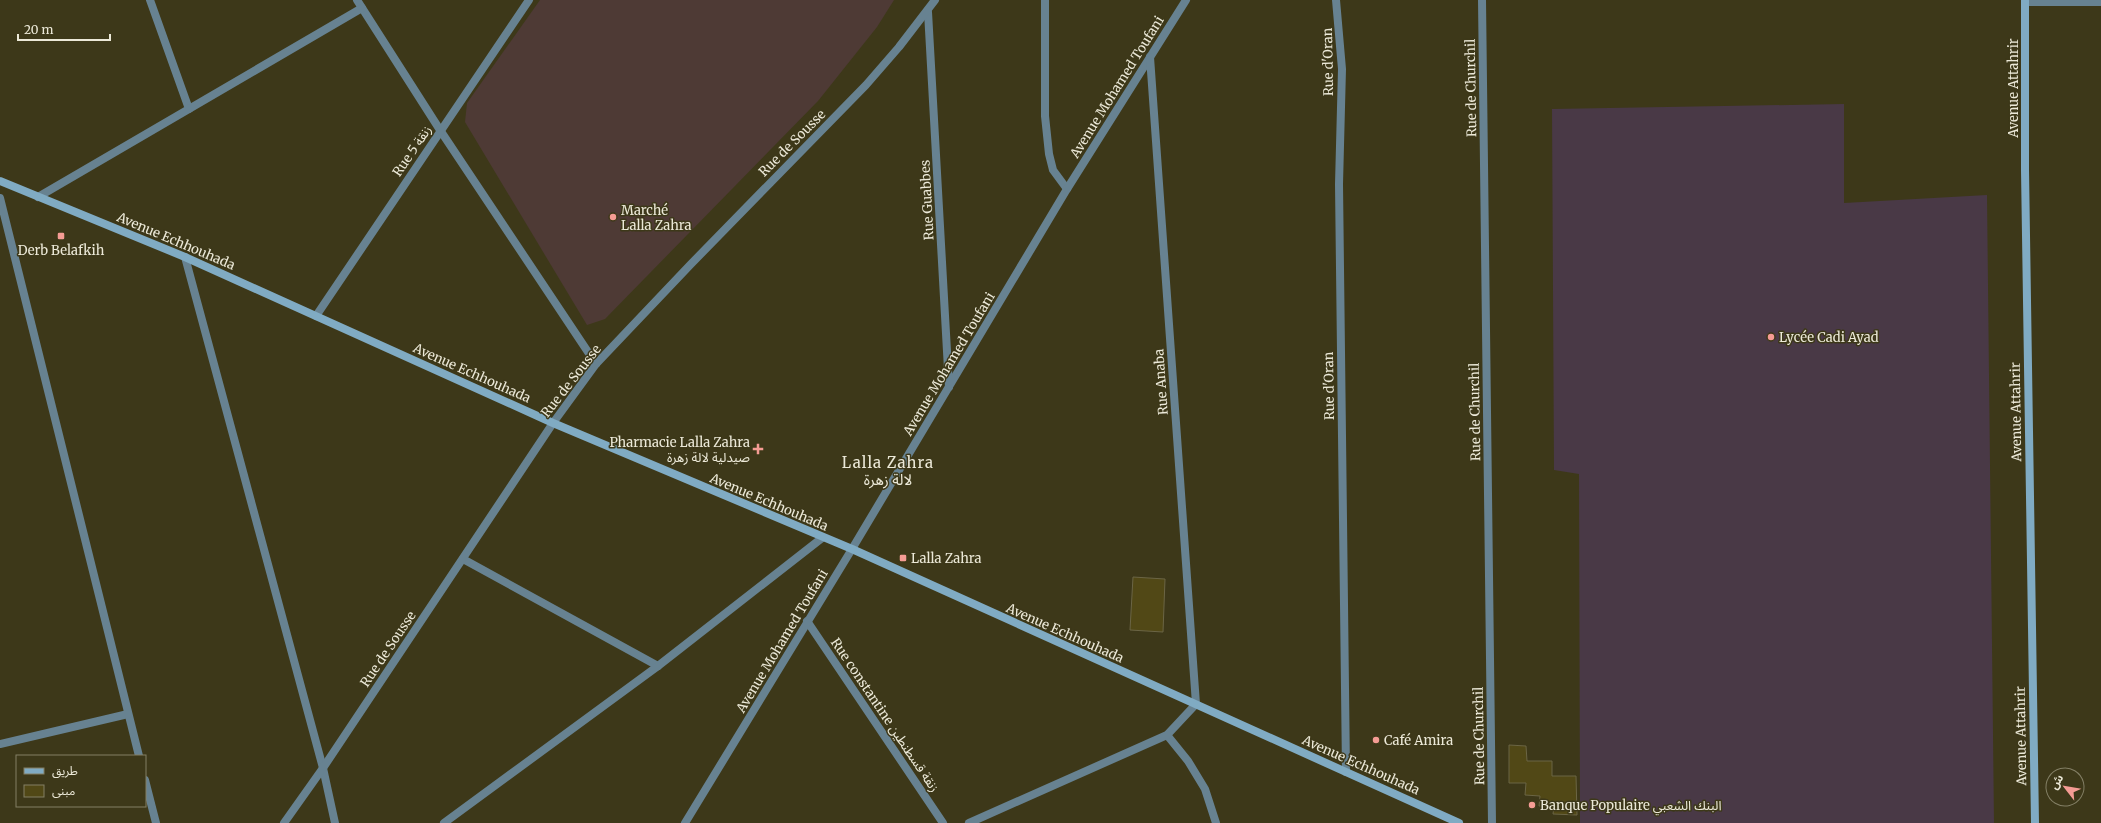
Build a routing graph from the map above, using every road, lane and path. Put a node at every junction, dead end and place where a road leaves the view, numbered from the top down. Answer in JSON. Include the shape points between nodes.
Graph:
{"nodes":[{"id":1,"x":150,"y":0,"type":"edge"},
{"id":2,"x":357,"y":0,"type":"edge"},
{"id":3,"x":529,"y":0,"type":"edge"},
{"id":4,"x":935,"y":0,"type":"edge"},
{"id":5,"x":1045,"y":0,"type":"edge"},
{"id":6,"x":1186,"y":0,"type":"edge"},
{"id":7,"x":1336,"y":0,"type":"edge"},
{"id":8,"x":1482,"y":0,"type":"edge"},
{"id":9,"x":2025,"y":1,"type":"edge"},
{"id":10,"x":2101,"y":2,"type":"edge"},
{"id":11,"x":362,"y":8,"type":"junction"},
{"id":12,"x":928,"y":12,"type":"junction"},
{"id":13,"x":1150,"y":58,"type":"junction"},
{"id":14,"x":189,"y":109,"type":"junction"},
{"id":15,"x":440,"y":130,"type":"junction"},
{"id":16,"x":0,"y":181,"type":"edge"},
{"id":17,"x":1067,"y":188,"type":"junction"},
{"id":18,"x":38,"y":197,"type":"junction"},
{"id":19,"x":0,"y":198,"type":"edge"},
{"id":20,"x":185,"y":257,"type":"junction"},
{"id":21,"x":316,"y":316,"type":"junction"},
{"id":22,"x":596,"y":364,"type":"junction"},
{"id":23,"x":949,"y":387,"type":"junction"},
{"id":24,"x":553,"y":423,"type":"junction"},
{"id":25,"x":822,"y":538,"type":"junction"},
{"id":26,"x":852,"y":550,"type":"junction"},
{"id":27,"x":463,"y":559,"type":"junction"},
{"id":28,"x":807,"y":621,"type":"junction"},
{"id":29,"x":658,"y":666,"type":"junction"},
{"id":30,"x":1196,"y":704,"type":"junction"},
{"id":31,"x":128,"y":714,"type":"junction"},
{"id":32,"x":1167,"y":735,"type":"junction"},
{"id":33,"x":0,"y":744,"type":"edge"},
{"id":34,"x":139,"y":755,"type":"edge"},
{"id":35,"x":323,"y":768,"type":"junction"},
{"id":36,"x":1346,"y":772,"type":"junction"},
{"id":37,"x":146,"y":784,"type":"edge"},
{"id":38,"x":156,"y":823,"type":"edge"},
{"id":39,"x":284,"y":823,"type":"edge"},
{"id":40,"x":335,"y":823,"type":"edge"},
{"id":41,"x":444,"y":823,"type":"edge"},
{"id":42,"x":685,"y":823,"type":"edge"},
{"id":43,"x":943,"y":823,"type":"edge"},
{"id":44,"x":969,"y":823,"type":"edge"},
{"id":45,"x":1216,"y":823,"type":"edge"},
{"id":46,"x":1459,"y":823,"type":"edge"},
{"id":47,"x":1492,"y":823,"type":"edge"},
{"id":48,"x":2035,"y":823,"type":"edge"}],
"edges":[{"from":1,"to":14,"type":"street"},
{"from":2,"to":11,"type":"street"},
{"from":3,"to":15,"type":"street","name":"Rue 5 زنقة"},
{"from":4,"to":12,"type":"street","name":"Rue de Sousse"},
{"from":5,"to":17,"type":"street","via":[[1045,116],[1049,154],[1053,170]]},
{"from":6,"to":13,"type":"street","name":"Avenue Mohamed Toufani"},
{"from":7,"to":36,"type":"street","name":"Rue d'Oran","via":[[1342,69],[1339,184]]},
{"from":8,"to":47,"type":"street","name":"Rue de Churchil"},
{"from":9,"to":10,"type":"street"},
{"from":9,"to":48,"type":"street","name":"Avenue Attahrir"},
{"from":11,"to":14,"type":"street"},
{"from":11,"to":15,"type":"street"},
{"from":12,"to":22,"type":"street","name":"Rue de Sousse","via":[[866,85]]},
{"from":12,"to":23,"type":"street","name":"Rue Guabbes"},
{"from":13,"to":17,"type":"street","name":"Avenue Mohamed Toufani"},
{"from":13,"to":30,"type":"street","name":"Rue Anaba"},
{"from":14,"to":18,"type":"street"},
{"from":15,"to":21,"type":"street","name":"Rue 5 زنقة"},
{"from":15,"to":22,"type":"street"},
{"from":16,"to":18,"type":"street","name":"Avenue Echhouhada"},
{"from":17,"to":23,"type":"street","name":"Avenue Mohamed Toufani"},
{"from":18,"to":20,"type":"street","name":"Avenue Echhouhada"},
{"from":19,"to":31,"type":"street"},
{"from":20,"to":21,"type":"street","name":"Avenue Echhouhada"},
{"from":20,"to":35,"type":"street"},
{"from":21,"to":24,"type":"street","name":"Avenue Echhouhada"},
{"from":22,"to":24,"type":"street","name":"Rue de Sousse"},
{"from":23,"to":26,"type":"street","name":"Avenue Mohamed Toufani"},
{"from":24,"to":25,"type":"street","name":"Avenue Echhouhada"},
{"from":24,"to":27,"type":"street","name":"Rue de Sousse"},
{"from":25,"to":26,"type":"street","name":"Avenue Echhouhada"},
{"from":25,"to":29,"type":"street"},
{"from":26,"to":28,"type":"street","name":"Avenue Mohamed Toufani"},
{"from":26,"to":30,"type":"street","name":"Avenue Echhouhada"},
{"from":27,"to":29,"type":"street"},
{"from":27,"to":35,"type":"street","name":"Rue de Sousse"},
{"from":28,"to":42,"type":"street","name":"Avenue Mohamed Toufani"},
{"from":28,"to":43,"type":"street","name":"Rue constantine زنقة قسطنطين"},
{"from":29,"to":41,"type":"street"},
{"from":30,"to":32,"type":"street"},
{"from":30,"to":36,"type":"street","name":"Avenue Echhouhada"},
{"from":31,"to":33,"type":"street"},
{"from":31,"to":34,"type":"street"},
{"from":32,"to":44,"type":"street"},
{"from":32,"to":45,"type":"street","via":[[1188,761],[1205,789]]},
{"from":35,"to":39,"type":"street","name":"Rue de Sousse"},
{"from":35,"to":40,"type":"street"},
{"from":36,"to":46,"type":"street","name":"Avenue Echhouhada"},
{"from":37,"to":38,"type":"street"}]}
